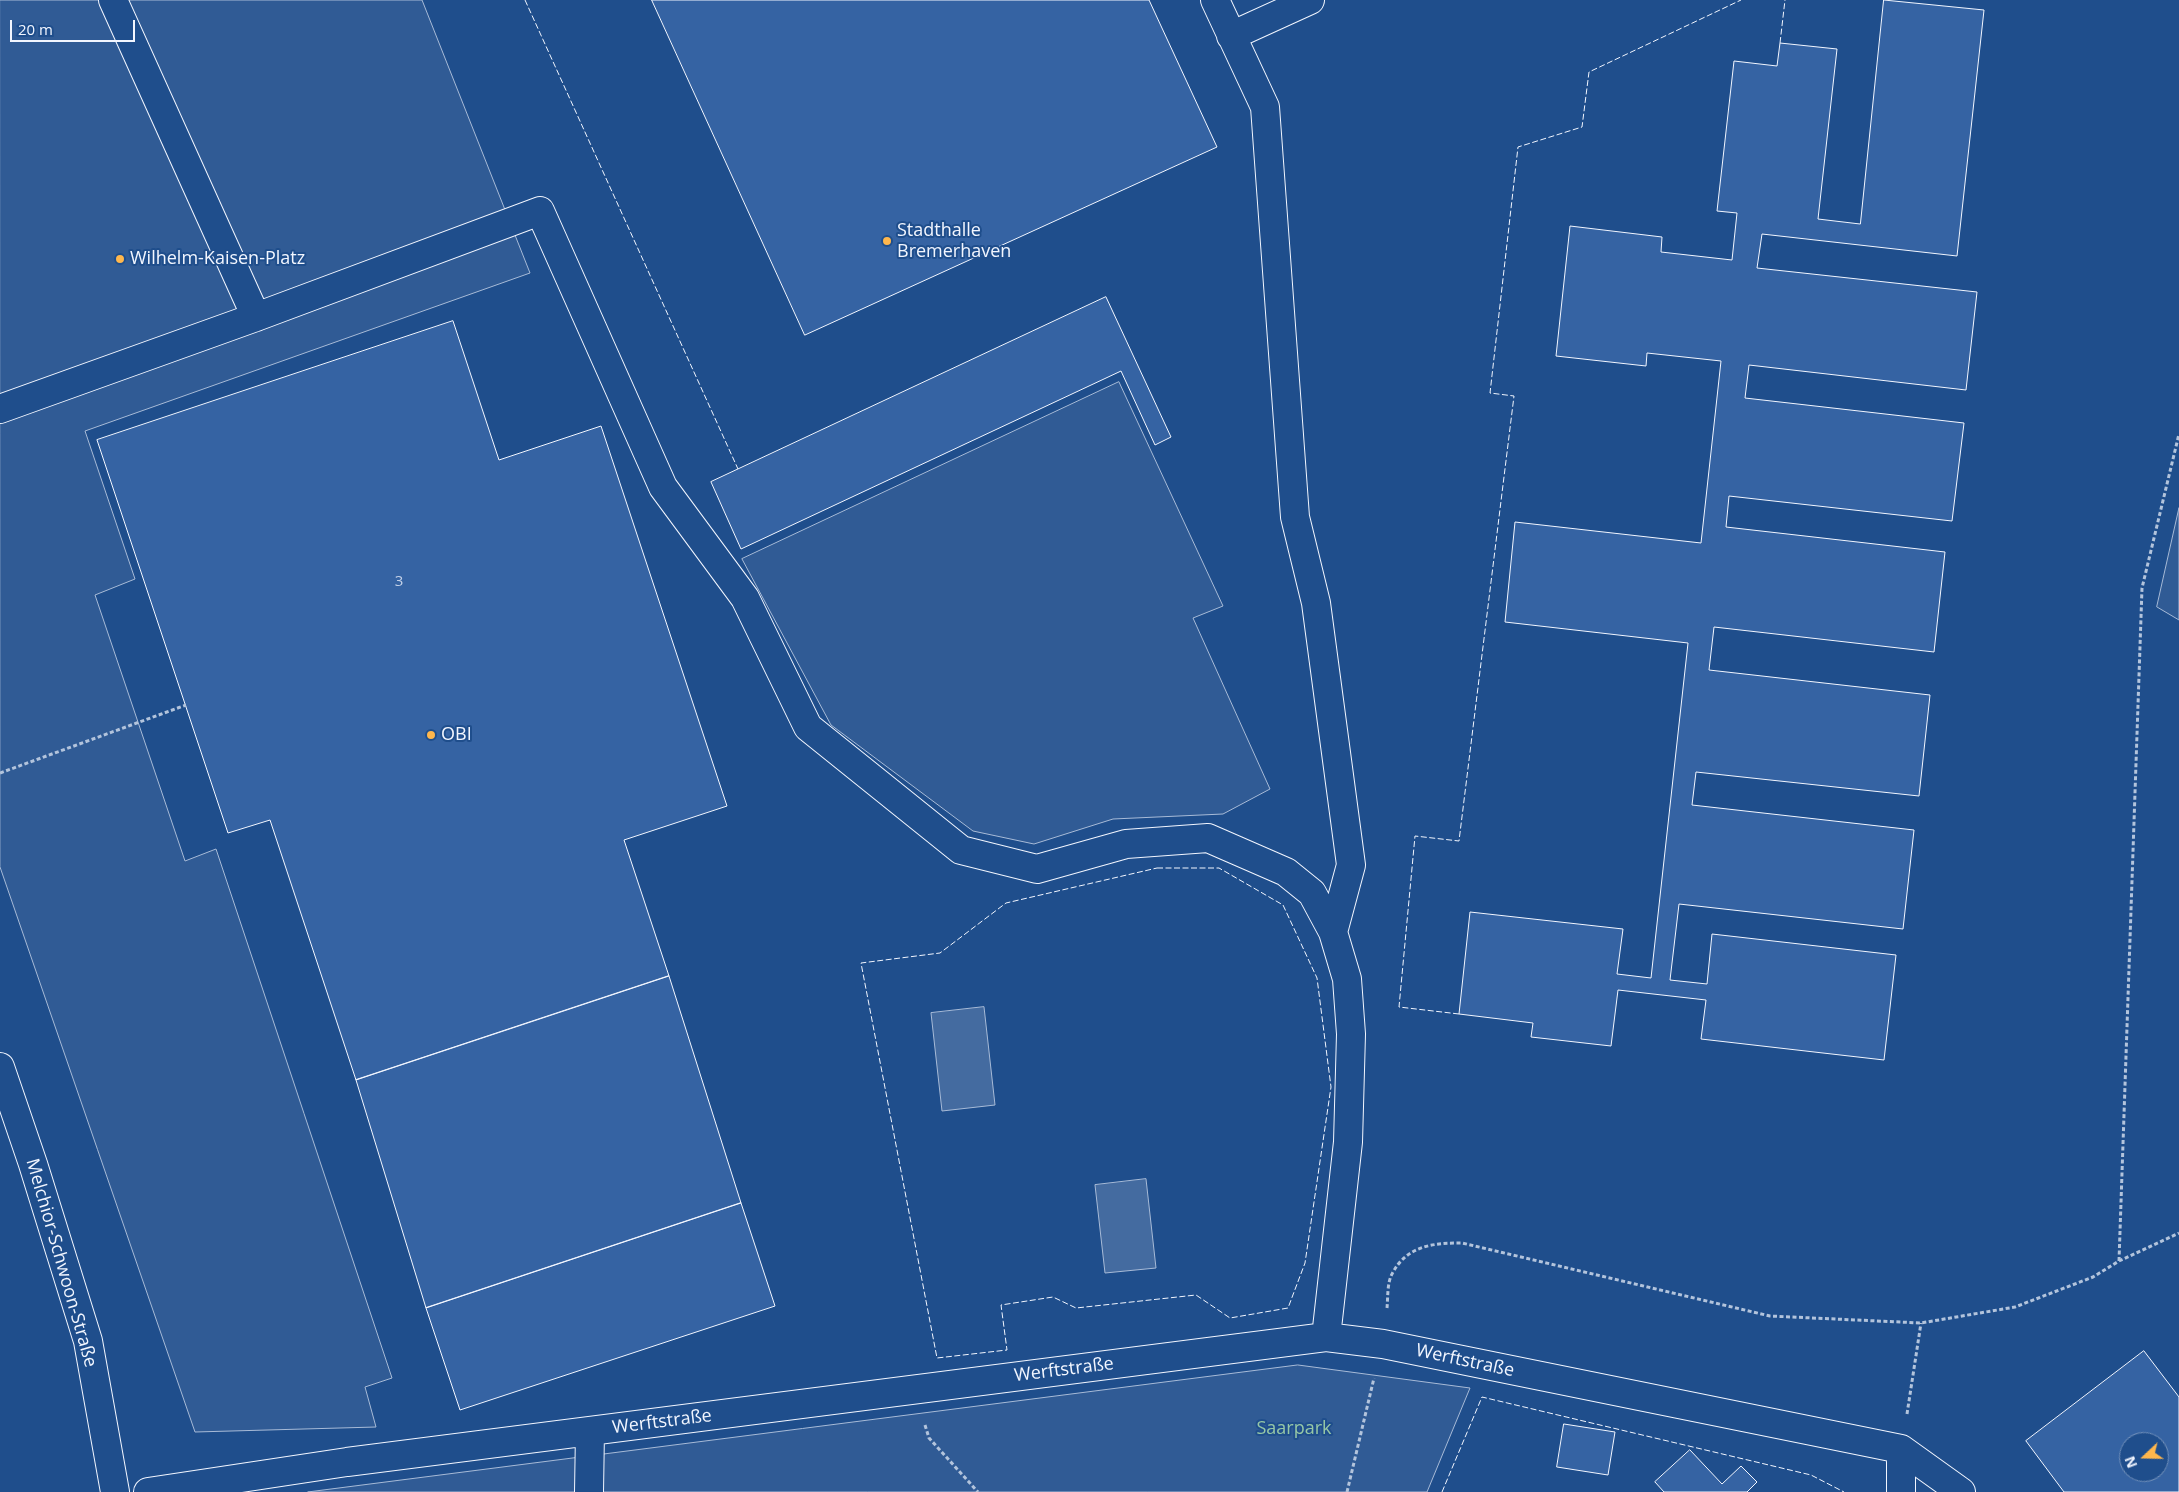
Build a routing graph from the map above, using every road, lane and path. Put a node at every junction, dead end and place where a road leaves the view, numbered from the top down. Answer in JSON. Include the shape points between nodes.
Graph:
{"nodes":[{"id":1,"x":114,"y":0,"type":"edge"},
{"id":2,"x":1215,"y":0,"type":"edge"},
{"id":3,"x":1310,"y":0,"type":"edge"},
{"id":4,"x":1231,"y":36,"type":"junction"},
{"id":5,"x":256,"y":317,"type":"junction"},
{"id":6,"x":0,"y":409,"type":"edge"},
{"id":7,"x":2179,"y":434,"type":"edge"},
{"id":8,"x":186,"y":705,"type":"dead end"},
{"id":9,"x":0,"y":773,"type":"edge"},
{"id":10,"x":1333,"y":932,"type":"junction"},
{"id":11,"x":0,"y":1067,"type":"edge"},
{"id":12,"x":2179,"y":1232,"type":"edge"},
{"id":13,"x":2119,"y":1261,"type":"junction"},
{"id":14,"x":1920,"y":1323,"type":"junction"},
{"id":15,"x":1326,"y":1337,"type":"junction"},
{"id":16,"x":1382,"y":1344,"type":"junction"},
{"id":17,"x":915,"y":1390,"type":"junction"},
{"id":18,"x":590,"y":1431,"type":"junction"},
{"id":19,"x":1901,"y":1449,"type":"junction"},
{"id":20,"x":115,"y":1492,"type":"edge"},
{"id":21,"x":148,"y":1492,"type":"edge"},
{"id":22,"x":589,"y":1492,"type":"edge"},
{"id":23,"x":978,"y":1492,"type":"edge"},
{"id":24,"x":1347,"y":1492,"type":"edge"},
{"id":25,"x":1901,"y":1492,"type":"edge"},
{"id":26,"x":1960,"y":1492,"type":"edge"}],
"edges":[{"from":1,"to":5,"type":"street"},
{"from":2,"to":4,"type":"street"},
{"from":3,"to":4,"type":"street"},
{"from":4,"to":10,"type":"street","via":[[1265,107],[1295,517],[1316,603],[1350,865]]},
{"from":5,"to":6,"type":"street"},
{"from":5,"to":10,"type":"street","via":[[540,211],[663,487],[745,598],[808,727],[961,850],[1037,869],[1126,844],[1208,838],[1286,872],[1312,894]]},
{"from":7,"to":13,"type":"path","via":[[2142,588]]},
{"from":8,"to":9,"type":"path"},
{"from":10,"to":15,"type":"street","via":[[1347,979],[1351,1034],[1348,1142]]},
{"from":11,"to":20,"type":"street","name":"Melchior-Schwoon-Straße","via":[[88,1341]]},
{"from":12,"to":13,"type":"path"},
{"from":13,"to":14,"type":"path","via":[[2093,1277],[2015,1307]]},
{"from":14,"to":16,"type":"path","via":[[1770,1316],[1462,1244],[1433,1243],[1404,1258],[1391,1275]]},
{"from":14,"to":19,"type":"path"},
{"from":15,"to":16,"type":"street","name":"Werftstraße"},
{"from":15,"to":17,"type":"street","name":"Werftstraße"},
{"from":16,"to":19,"type":"street","name":"Werftstraße"},
{"from":16,"to":24,"type":"path"},
{"from":17,"to":18,"type":"street","name":"Werftstraße"},
{"from":17,"to":23,"type":"path","via":[[930,1438]]},
{"from":18,"to":21,"type":"street","name":"Werftstraße","via":[[347,1462]]},
{"from":18,"to":22,"type":"street"},
{"from":19,"to":25,"type":"street"},
{"from":19,"to":26,"type":"street","name":"Werftstraße"}]}
